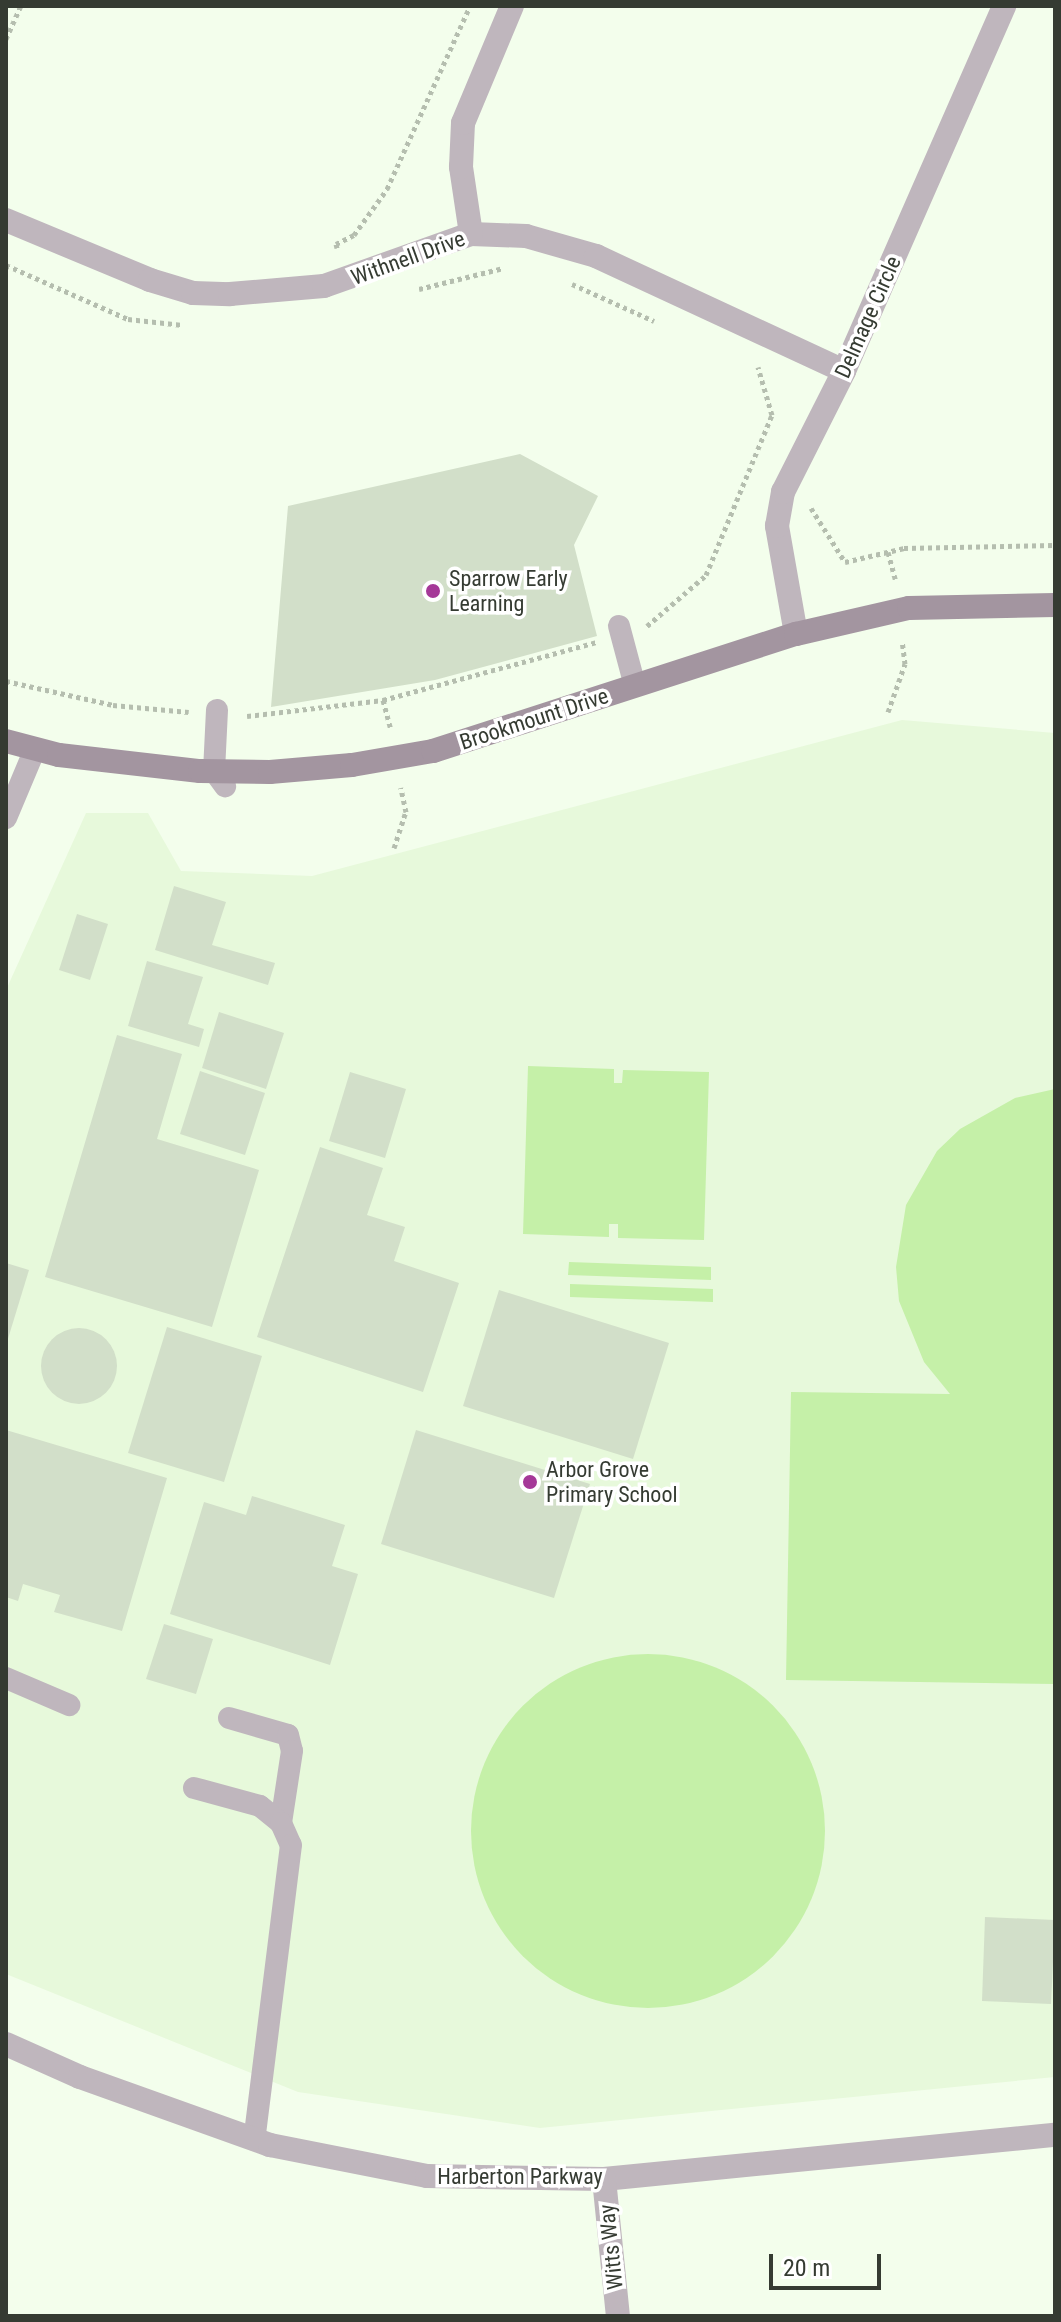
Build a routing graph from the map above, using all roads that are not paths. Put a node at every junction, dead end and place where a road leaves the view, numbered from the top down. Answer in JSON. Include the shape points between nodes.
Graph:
{"nodes":[{"id":1,"x":512,"y":6,"type":"edge"},
{"id":2,"x":1004,"y":6,"type":"edge"},
{"id":3,"x":6,"y":220,"type":"edge"},
{"id":4,"x":471,"y":234,"type":"junction"},
{"id":5,"x":844,"y":371,"type":"junction"},
{"id":6,"x":1055,"y":605,"type":"edge"},
{"id":7,"x":620,"y":630,"type":"road end"},
{"id":8,"x":796,"y":634,"type":"junction"},
{"id":9,"x":635,"y":686,"type":"junction"},
{"id":10,"x":217,"y":712,"type":"road end"},
{"id":11,"x":6,"y":741,"type":"edge"},
{"id":12,"x":35,"y":749,"type":"junction"},
{"id":13,"x":220,"y":778,"type":"junction"},
{"id":14,"x":6,"y":818,"type":"edge"},
{"id":15,"x":6,"y":1678,"type":"edge"},
{"id":16,"x":69,"y":1705,"type":"dead end"},
{"id":17,"x":229,"y":1718,"type":"dead end"},
{"id":18,"x":194,"y":1788,"type":"dead end"},
{"id":19,"x":281,"y":1823,"type":"junction"},
{"id":20,"x":6,"y":2044,"type":"edge"},
{"id":21,"x":1055,"y":2135,"type":"edge"},
{"id":22,"x":254,"y":2140,"type":"junction"},
{"id":23,"x":604,"y":2179,"type":"junction"},
{"id":24,"x":618,"y":2316,"type":"edge"}],
"edges":[{"from":1,"to":4,"type":"street","via":[[463,123],[461,167]]},
{"from":2,"to":5,"type":"street","name":"Delmage Circle"},
{"from":3,"to":4,"type":"street","name":"Withnell Drive","via":[[193,293],[280,292],[346,280],[429,245]]},
{"from":4,"to":5,"type":"street","name":"Withnell Drive","via":[[526,236],[573,248]]},
{"from":5,"to":8,"type":"street","name":"Delmage Circle","via":[[783,492],[777,526]]},
{"from":6,"to":8,"type":"street","name":"Brookmount Drive","via":[[909,608]]},
{"from":7,"to":9,"type":"lane"},
{"from":8,"to":9,"type":"street","name":"Brookmount Drive"},
{"from":9,"to":13,"type":"street","name":"Brookmount Drive","via":[[433,751]]},
{"from":10,"to":13,"type":"lane"},
{"from":11,"to":12,"type":"street","name":"Brookmount Drive"},
{"from":12,"to":13,"type":"street","name":"Brookmount Drive"},
{"from":12,"to":14,"type":"lane"},
{"from":15,"to":16,"type":"lane"},
{"from":17,"to":19,"type":"lane","via":[[288,1735],[292,1751]]},
{"from":18,"to":19,"type":"lane","via":[[260,1806]]},
{"from":19,"to":22,"type":"lane","via":[[291,1845]]},
{"from":20,"to":22,"type":"street","name":"Harberton Parkway","via":[[80,2077]]},
{"from":21,"to":23,"type":"street","name":"Harberton Parkway"},
{"from":22,"to":23,"type":"street","name":"Harberton Parkway","via":[[427,2176]]},
{"from":23,"to":24,"type":"street","name":"Witts Way"}]}
